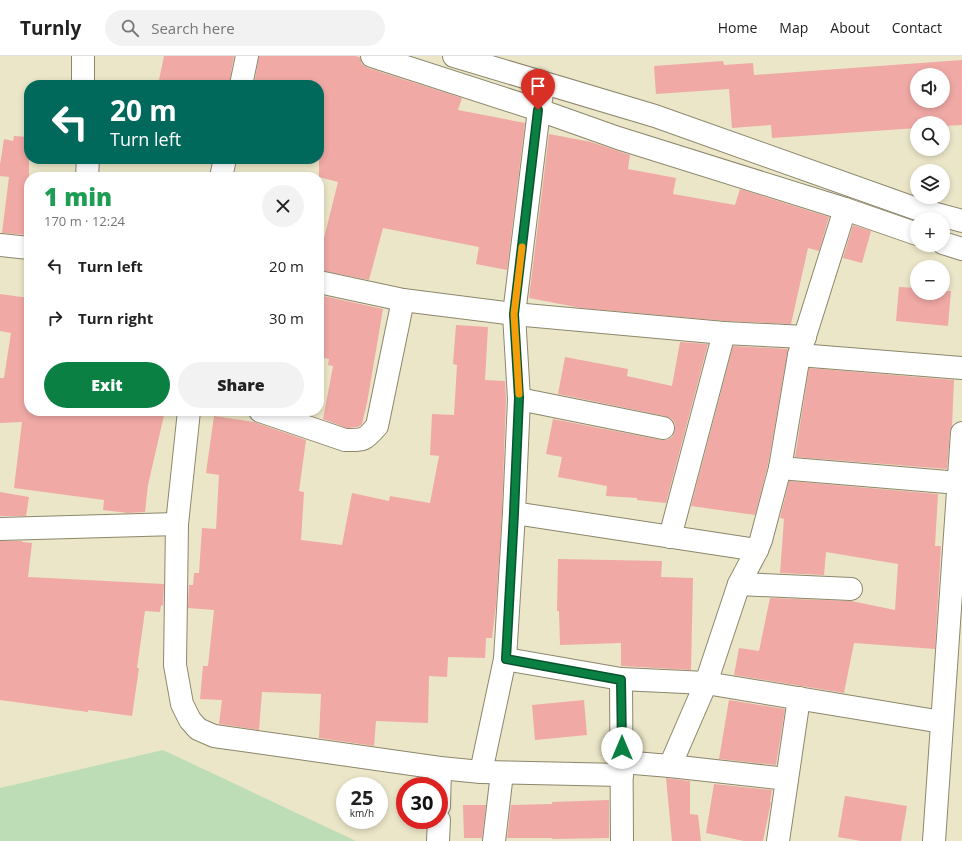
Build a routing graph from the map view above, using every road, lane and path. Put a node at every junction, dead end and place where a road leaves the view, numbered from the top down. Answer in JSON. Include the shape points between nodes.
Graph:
{"nodes":[{"id":1,"x":83,"y":56,"type":"edge"},
{"id":2,"x":247,"y":56,"type":"edge"},
{"id":3,"x":372,"y":56,"type":"edge"},
{"id":4,"x":454,"y":56,"type":"edge"},
{"id":5,"x":83,"y":80,"type":"edge"},
{"id":6,"x":241,"y":80,"type":"edge"},
{"id":7,"x":541,"y":96,"type":"junction"},
{"id":8,"x":845,"y":209,"type":"junction"},
{"id":9,"x":962,"y":221,"type":"edge"},
{"id":10,"x":910,"y":232,"type":"edge"},
{"id":11,"x":0,"y":245,"type":"edge"},
{"id":12,"x":950,"y":245,"type":"edge"},
{"id":13,"x":24,"y":247,"type":"edge"},
{"id":14,"x":962,"y":249,"type":"edge"},
{"id":15,"x":324,"y":283,"type":"edge"},
{"id":16,"x":404,"y":300,"type":"junction"},
{"id":17,"x":514,"y":314,"type":"junction"},
{"id":18,"x":724,"y":333,"type":"junction"},
{"id":19,"x":802,"y":346,"type":"junction"},
{"id":20,"x":962,"y":368,"type":"edge"},
{"id":21,"x":519,"y":398,"type":"junction"},
{"id":22,"x":188,"y":416,"type":"edge"},
{"id":23,"x":275,"y":416,"type":"edge"},
{"id":24,"x":663,"y":428,"type":"dead end"},
{"id":25,"x":962,"y":433,"type":"edge"},
{"id":26,"x":780,"y":468,"type":"junction"},
{"id":27,"x":959,"y":483,"type":"junction"},
{"id":28,"x":514,"y":513,"type":"junction"},
{"id":29,"x":177,"y":524,"type":"junction"},
{"id":30,"x":0,"y":529,"type":"edge"},
{"id":31,"x":670,"y":537,"type":"junction"},
{"id":32,"x":758,"y":550,"type":"junction"},
{"id":33,"x":740,"y":584,"type":"junction"},
{"id":34,"x":851,"y":589,"type":"dead end"},
{"id":35,"x":506,"y":659,"type":"junction"},
{"id":36,"x":621,"y":680,"type":"junction"},
{"id":37,"x":706,"y":683,"type":"junction"},
{"id":38,"x":799,"y":698,"type":"junction"},
{"id":39,"x":942,"y":722,"type":"junction"},
{"id":40,"x":670,"y":766,"type":"junction"},
{"id":41,"x":440,"y":768,"type":"junction"},
{"id":42,"x":622,"y":768,"type":"junction"},
{"id":43,"x":491,"y":772,"type":"junction"},
{"id":44,"x":440,"y":777,"type":"edge"},
{"id":45,"x":787,"y":779,"type":"junction"},
{"id":46,"x":439,"y":829,"type":"edge"},
{"id":47,"x":438,"y":841,"type":"edge"},
{"id":48,"x":494,"y":841,"type":"edge"},
{"id":49,"x":622,"y":841,"type":"edge"},
{"id":50,"x":778,"y":841,"type":"edge"},
{"id":51,"x":934,"y":841,"type":"edge"}],
"edges":[{"from":1,"to":5,"type":"street"},
{"from":2,"to":6,"type":"street"},
{"from":3,"to":7,"type":"street"},
{"from":4,"to":7,"type":"street"},
{"from":7,"to":8,"type":"street","via":[[618,138]]},
{"from":7,"to":9,"type":"street","via":[[655,116],[914,208]]},
{"from":7,"to":17,"type":"street"},
{"from":8,"to":10,"type":"street"},
{"from":8,"to":19,"type":"street"},
{"from":11,"to":13,"type":"street"},
{"from":12,"to":14,"type":"street"},
{"from":15,"to":16,"type":"street"},
{"from":16,"to":17,"type":"street"},
{"from":16,"to":23,"type":"street","via":[[377,426],[367,438],[345,440]]},
{"from":17,"to":18,"type":"street"},
{"from":17,"to":21,"type":"street"},
{"from":18,"to":19,"type":"street"},
{"from":18,"to":31,"type":"street"},
{"from":19,"to":20,"type":"street"},
{"from":19,"to":26,"type":"street"},
{"from":21,"to":24,"type":"street"},
{"from":21,"to":28,"type":"street"},
{"from":22,"to":29,"type":"street"},
{"from":25,"to":27,"type":"street"},
{"from":26,"to":27,"type":"street"},
{"from":26,"to":32,"type":"street"},
{"from":27,"to":39,"type":"street"},
{"from":28,"to":31,"type":"street"},
{"from":28,"to":35,"type":"street"},
{"from":29,"to":30,"type":"street"},
{"from":29,"to":41,"type":"street","via":[[175,665],[182,704],[198,729],[214,736]]},
{"from":31,"to":32,"type":"street"},
{"from":32,"to":33,"type":"street"},
{"from":33,"to":34,"type":"street"},
{"from":33,"to":37,"type":"street"},
{"from":35,"to":36,"type":"street"},
{"from":35,"to":43,"type":"street"},
{"from":36,"to":37,"type":"street"},
{"from":36,"to":42,"type":"street"},
{"from":37,"to":38,"type":"street"},
{"from":37,"to":40,"type":"street"},
{"from":38,"to":39,"type":"street"},
{"from":38,"to":45,"type":"street"},
{"from":39,"to":51,"type":"street"},
{"from":40,"to":42,"type":"street"},
{"from":40,"to":45,"type":"street"},
{"from":41,"to":43,"type":"street"},
{"from":41,"to":44,"type":"street"},
{"from":42,"to":43,"type":"street"},
{"from":42,"to":49,"type":"street"},
{"from":43,"to":48,"type":"street"},
{"from":45,"to":50,"type":"street"},
{"from":46,"to":47,"type":"street"}]}
